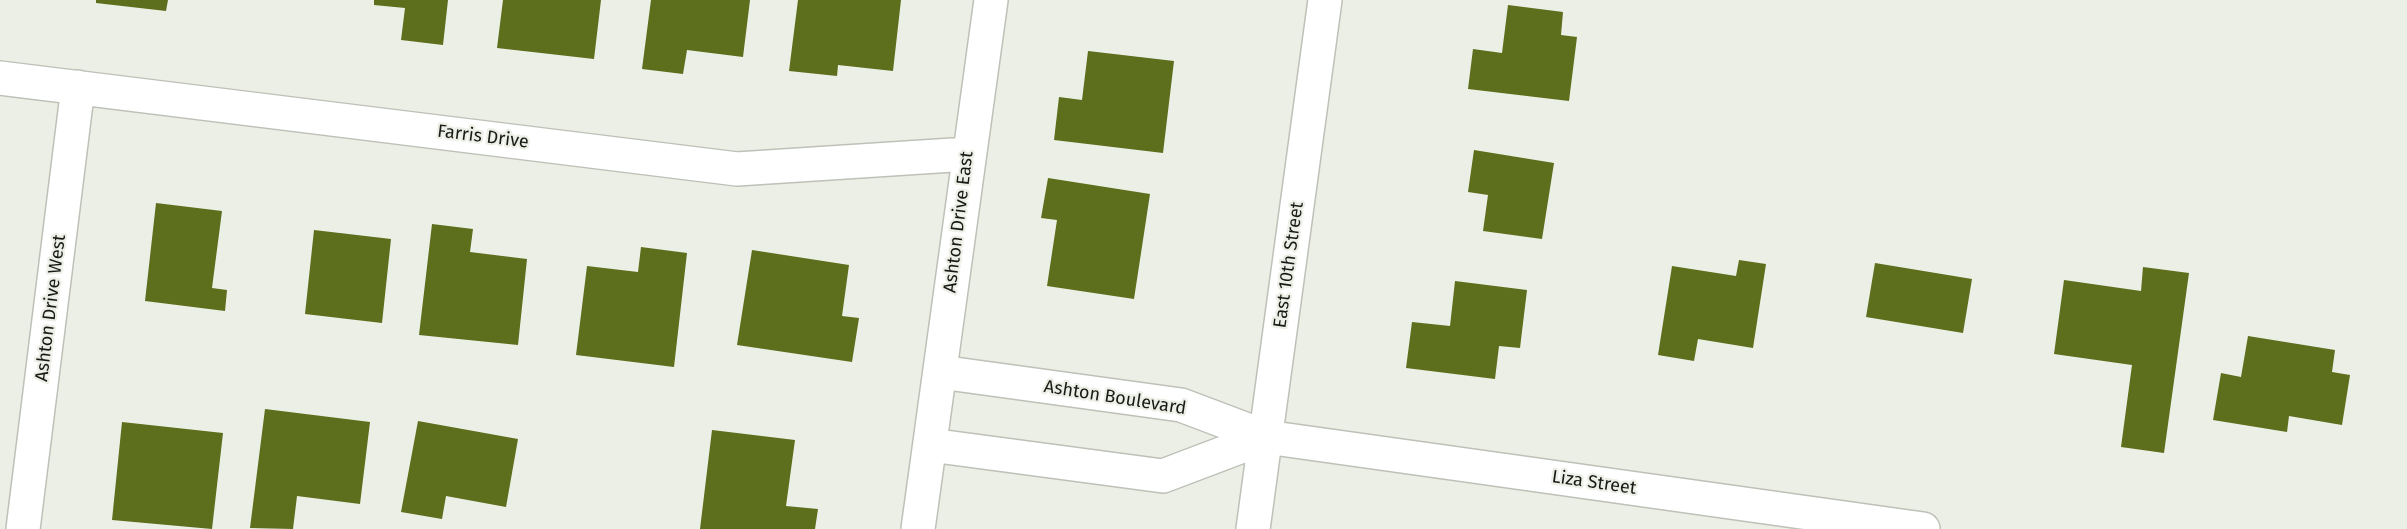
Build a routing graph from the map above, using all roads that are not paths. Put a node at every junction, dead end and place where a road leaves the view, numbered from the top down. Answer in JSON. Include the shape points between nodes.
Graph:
{"nodes":[{"id":1,"x":991,"y":0,"type":"edge"},
{"id":2,"x":1325,"y":0,"type":"edge"},
{"id":3,"x":0,"y":78,"type":"edge"},
{"id":4,"x":78,"y":87,"type":"junction"},
{"id":5,"x":968,"y":154,"type":"junction"},
{"id":6,"x":940,"y":372,"type":"junction"},
{"id":7,"x":1266,"y":437,"type":"junction"},
{"id":8,"x":930,"y":445,"type":"junction"},
{"id":9,"x":23,"y":529,"type":"edge"},
{"id":10,"x":918,"y":529,"type":"edge"},
{"id":11,"x":1253,"y":529,"type":"edge"},
{"id":12,"x":1923,"y":529,"type":"edge"}],
"edges":[{"from":1,"to":5,"type":"street","name":"Ashton Drive East"},
{"from":2,"to":7,"type":"street","name":"East 10th Street"},
{"from":3,"to":4,"type":"street","name":"Farris Drive"},
{"from":4,"to":5,"type":"street","name":"Farris Drive","via":[[737,169]]},
{"from":4,"to":9,"type":"street","name":"Ashton Drive West"},
{"from":5,"to":6,"type":"street","name":"Ashton Drive East"},
{"from":6,"to":7,"type":"street","name":"Ashton Boulevard","via":[[1181,405]]},
{"from":6,"to":8,"type":"street","name":"Ashton Drive East"},
{"from":7,"to":8,"type":"street","via":[[1163,476]]},
{"from":7,"to":11,"type":"street","name":"East 10th Street"},
{"from":7,"to":12,"type":"street","name":"Liza Street"},
{"from":8,"to":10,"type":"street"}]}
